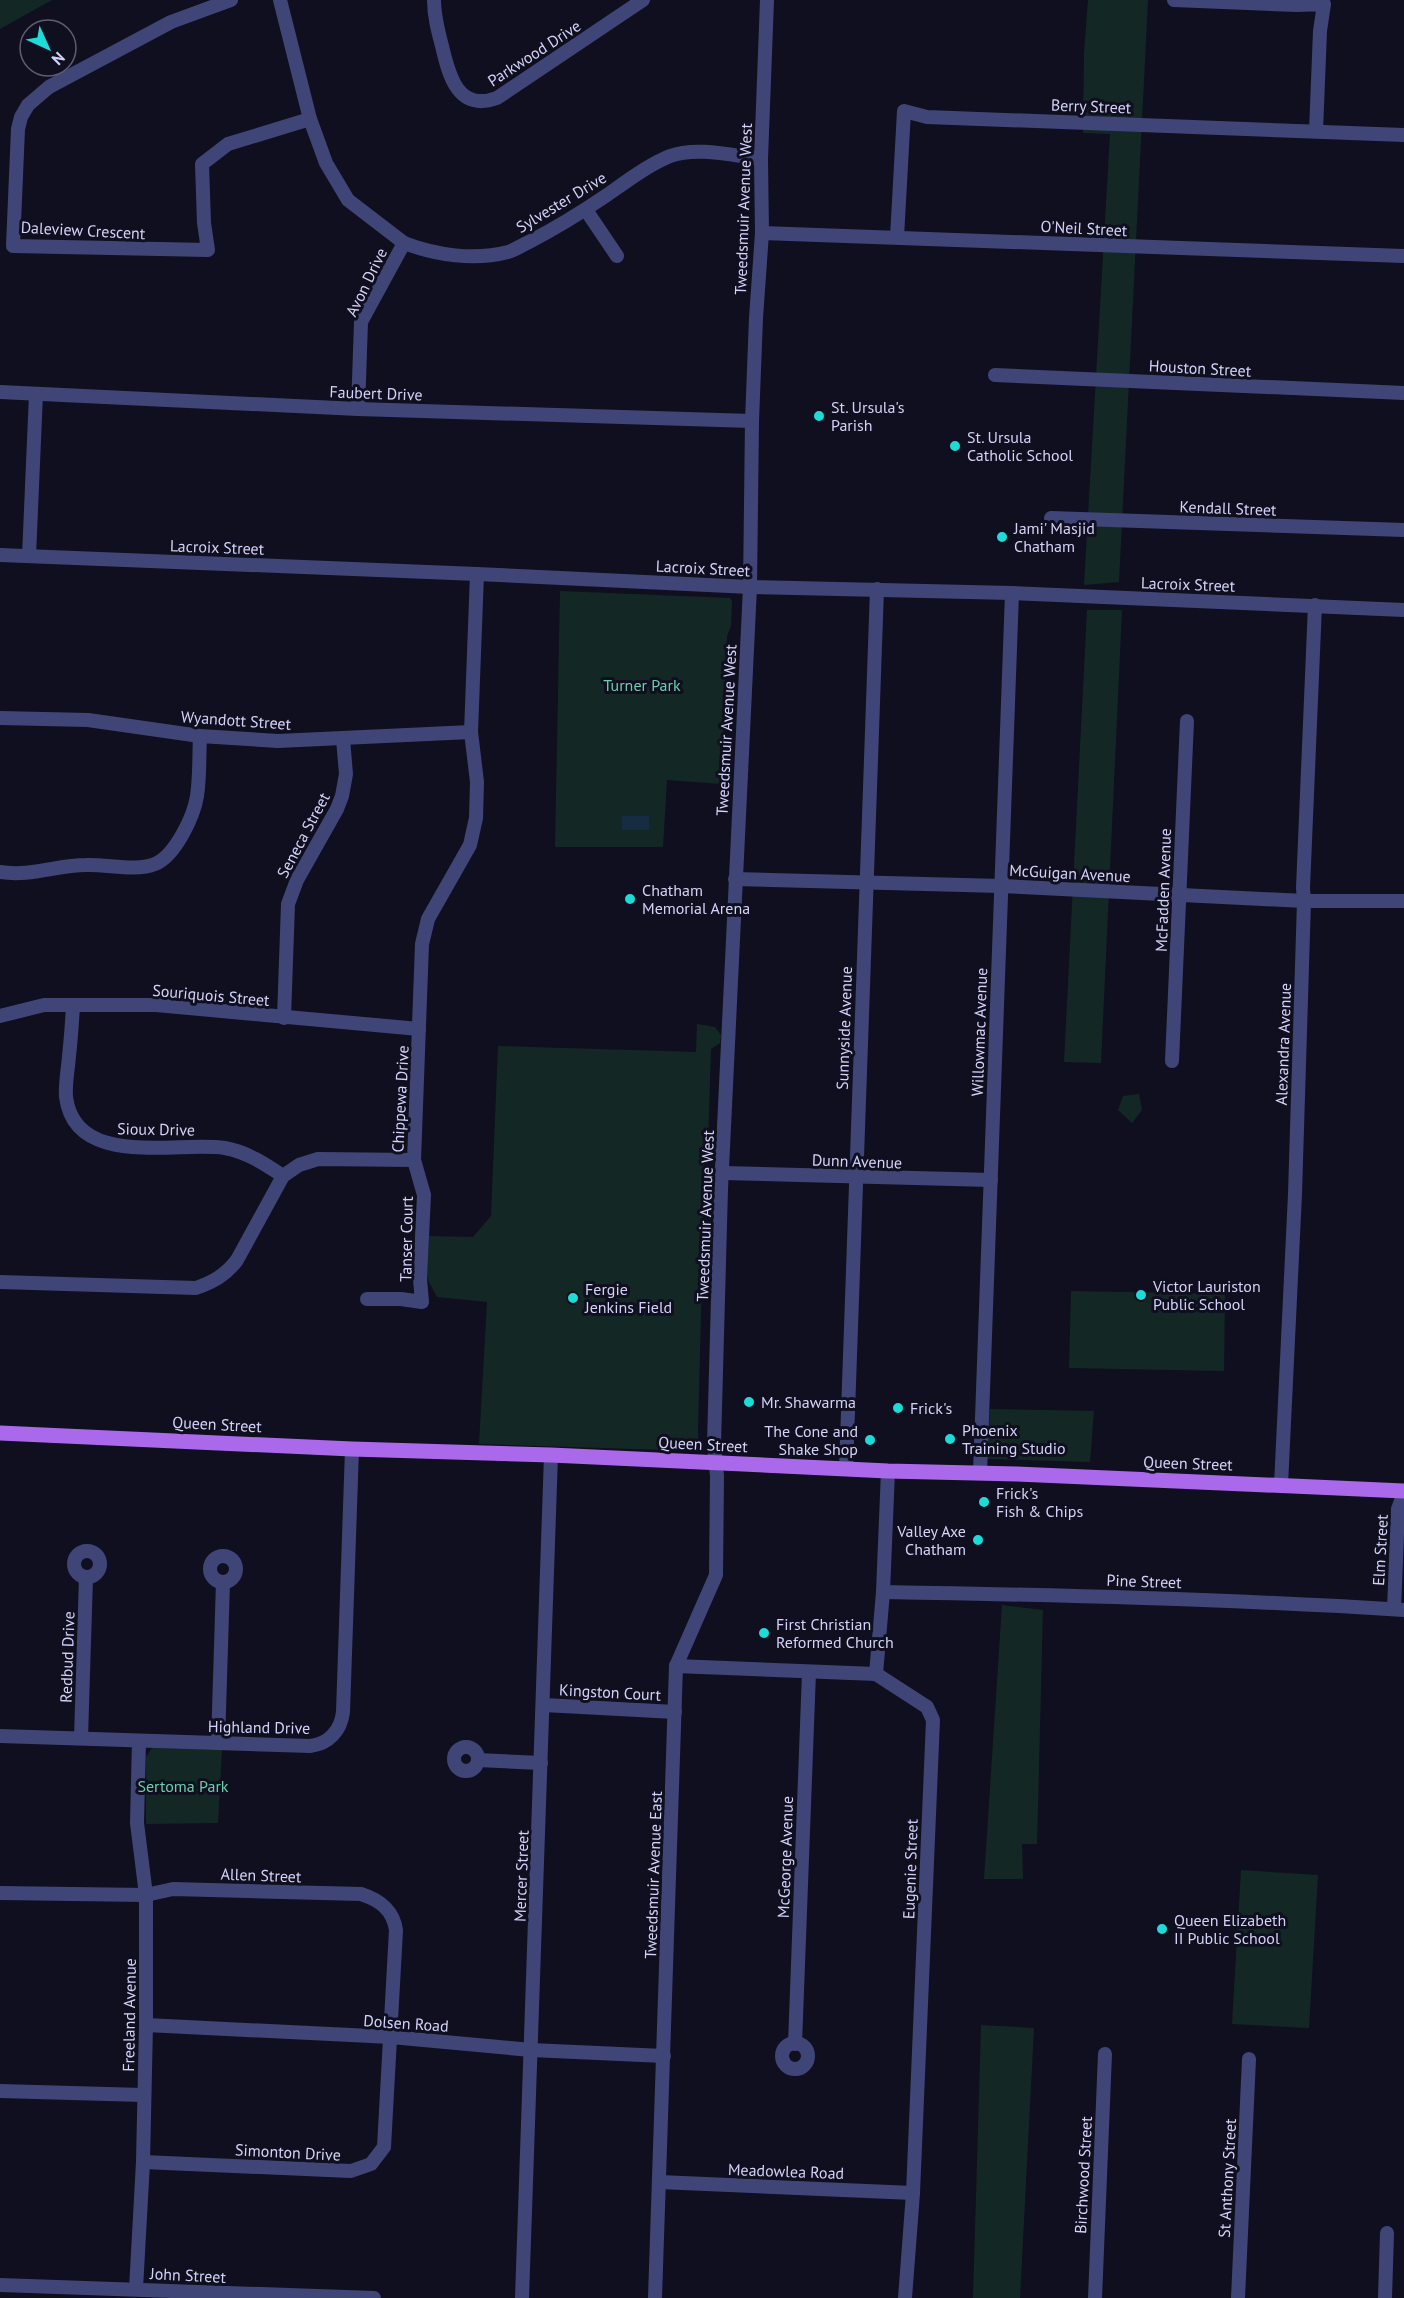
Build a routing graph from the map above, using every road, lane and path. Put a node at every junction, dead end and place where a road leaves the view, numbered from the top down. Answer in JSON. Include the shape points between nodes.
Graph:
{"nodes":[{"id":1,"x":231,"y":0,"type":"edge"},
{"id":2,"x":280,"y":0,"type":"edge"},
{"id":3,"x":435,"y":0,"type":"edge"},
{"id":4,"x":644,"y":0,"type":"edge"},
{"id":5,"x":767,"y":0,"type":"edge"},
{"id":6,"x":1174,"y":0,"type":"edge"},
{"id":7,"x":310,"y":119,"type":"junction"},
{"id":8,"x":1316,"y":131,"type":"junction"},
{"id":9,"x":1404,"y":135,"type":"edge"},
{"id":10,"x":761,"y":159,"type":"junction"},
{"id":11,"x":586,"y":210,"type":"junction"},
{"id":12,"x":762,"y":233,"type":"junction"},
{"id":13,"x":897,"y":237,"type":"junction"},
{"id":14,"x":404,"y":243,"type":"junction"},
{"id":15,"x":617,"y":256,"type":"dead end"},
{"id":16,"x":1404,"y":256,"type":"edge"},
{"id":17,"x":995,"y":375,"type":"dead end"},
{"id":18,"x":0,"y":392,"type":"edge"},
{"id":19,"x":1404,"y":393,"type":"edge"},
{"id":20,"x":36,"y":394,"type":"junction"},
{"id":21,"x":358,"y":409,"type":"junction"},
{"id":22,"x":752,"y":421,"type":"junction"},
{"id":23,"x":1051,"y":518,"type":"dead end"},
{"id":24,"x":1404,"y":530,"type":"edge"},
{"id":25,"x":0,"y":555,"type":"edge"},
{"id":26,"x":29,"y":556,"type":"junction"},
{"id":27,"x":477,"y":574,"type":"junction"},
{"id":28,"x":750,"y":587,"type":"junction"},
{"id":29,"x":877,"y":589,"type":"junction"},
{"id":30,"x":1012,"y":593,"type":"junction"},
{"id":31,"x":1315,"y":605,"type":"junction"},
{"id":32,"x":1404,"y":610,"type":"edge"},
{"id":33,"x":0,"y":718,"type":"edge"},
{"id":34,"x":1187,"y":721,"type":"dead end"},
{"id":35,"x":471,"y":732,"type":"junction"},
{"id":36,"x":200,"y":736,"type":"junction"},
{"id":37,"x":343,"y":739,"type":"junction"},
{"id":38,"x":0,"y":872,"type":"edge"},
{"id":39,"x":735,"y":879,"type":"junction"},
{"id":40,"x":867,"y":881,"type":"junction"},
{"id":41,"x":1001,"y":886,"type":"junction"},
{"id":42,"x":1178,"y":895,"type":"junction"},
{"id":43,"x":1304,"y":901,"type":"junction"},
{"id":44,"x":1404,"y":901,"type":"edge"},
{"id":45,"x":73,"y":1006,"type":"junction"},
{"id":46,"x":0,"y":1016,"type":"edge"},
{"id":47,"x":284,"y":1018,"type":"junction"},
{"id":48,"x":419,"y":1029,"type":"junction"},
{"id":49,"x":1172,"y":1061,"type":"dead end"},
{"id":50,"x":414,"y":1160,"type":"junction"},
{"id":51,"x":723,"y":1173,"type":"junction"},
{"id":52,"x":283,"y":1176,"type":"junction"},
{"id":53,"x":854,"y":1177,"type":"junction"},
{"id":54,"x":991,"y":1180,"type":"junction"},
{"id":55,"x":0,"y":1282,"type":"edge"},
{"id":56,"x":367,"y":1299,"type":"dead end"},
{"id":57,"x":0,"y":1433,"type":"edge"},
{"id":58,"x":352,"y":1449,"type":"junction"},
{"id":59,"x":551,"y":1455,"type":"junction"},
{"id":60,"x":715,"y":1462,"type":"junction"},
{"id":61,"x":846,"y":1469,"type":"junction"},
{"id":62,"x":888,"y":1471,"type":"junction"},
{"id":63,"x":980,"y":1473,"type":"junction"},
{"id":64,"x":1281,"y":1485,"type":"junction"},
{"id":65,"x":1404,"y":1492,"type":"edge"},
{"id":66,"x":86,"y":1577,"type":"dead end"},
{"id":67,"x":223,"y":1582,"type":"dead end"},
{"id":68,"x":883,"y":1592,"type":"junction"},
{"id":69,"x":1399,"y":1609,"type":"edge"},
{"id":70,"x":676,"y":1666,"type":"junction"},
{"id":71,"x":809,"y":1672,"type":"junction"},
{"id":72,"x":876,"y":1674,"type":"junction"},
{"id":73,"x":544,"y":1705,"type":"junction"},
{"id":74,"x":675,"y":1712,"type":"junction"},
{"id":75,"x":0,"y":1736,"type":"edge"},
{"id":76,"x":81,"y":1738,"type":"junction"},
{"id":77,"x":139,"y":1741,"type":"junction"},
{"id":78,"x":218,"y":1743,"type":"junction"},
{"id":79,"x":478,"y":1760,"type":"dead end"},
{"id":80,"x":541,"y":1763,"type":"junction"},
{"id":81,"x":0,"y":1893,"type":"edge"},
{"id":82,"x":146,"y":1895,"type":"junction"},
{"id":83,"x":146,"y":2025,"type":"junction"},
{"id":84,"x":391,"y":2037,"type":"junction"},
{"id":85,"x":795,"y":2044,"type":"dead end"},
{"id":86,"x":531,"y":2050,"type":"junction"},
{"id":87,"x":1105,"y":2054,"type":"dead end"},
{"id":88,"x":664,"y":2056,"type":"junction"},
{"id":89,"x":1249,"y":2059,"type":"dead end"},
{"id":90,"x":0,"y":2091,"type":"edge"},
{"id":91,"x":143,"y":2095,"type":"junction"},
{"id":92,"x":143,"y":2162,"type":"junction"},
{"id":93,"x":659,"y":2182,"type":"junction"},
{"id":94,"x":913,"y":2193,"type":"junction"},
{"id":95,"x":1387,"y":2232,"type":"dead end"},
{"id":96,"x":0,"y":2285,"type":"edge"},
{"id":97,"x":136,"y":2289,"type":"junction"},
{"id":98,"x":63,"y":2292,"type":"edge"},
{"id":99,"x":215,"y":2296,"type":"edge"},
{"id":100,"x":371,"y":2298,"type":"edge"},
{"id":101,"x":522,"y":2298,"type":"edge"},
{"id":102,"x":655,"y":2298,"type":"edge"},
{"id":103,"x":905,"y":2298,"type":"edge"},
{"id":104,"x":1095,"y":2298,"type":"edge"},
{"id":105,"x":1238,"y":2298,"type":"edge"},
{"id":106,"x":1384,"y":2298,"type":"edge"}],
"edges":[{"from":1,"to":7,"type":"street","name":"Daleview Crescent","via":[[171,22],[49,87],[28,105],[18,129],[13,246],[208,250],[202,165],[228,144]]},
{"from":2,"to":7,"type":"street","name":"Sylvester Drive"},
{"from":3,"to":4,"type":"street","name":"Parkwood Drive","via":[[439,35],[452,80],[462,94],[484,101],[497,98]]},
{"from":5,"to":10,"type":"street","name":"Tweedsmuir Avenue West"},
{"from":6,"to":8,"type":"street","via":[[1324,4]]},
{"from":7,"to":14,"type":"street","name":"Sylvester Drive","via":[[326,163],[348,200]]},
{"from":8,"to":9,"type":"street","name":"Berry Street"},
{"from":8,"to":13,"type":"street","name":"Berry Street","via":[[927,117],[904,111]]},
{"from":10,"to":11,"type":"street","name":"Sylvester Drive","via":[[697,152],[671,156]]},
{"from":10,"to":12,"type":"street","name":"Tweedsmuir Avenue West"},
{"from":11,"to":14,"type":"street","name":"Sylvester Drive","via":[[509,252],[450,255]]},
{"from":11,"to":15,"type":"street"},
{"from":12,"to":13,"type":"street","name":"O'Neil Street"},
{"from":12,"to":22,"type":"street","name":"Tweedsmuir Avenue West"},
{"from":13,"to":16,"type":"street","name":"O'Neil Street"},
{"from":14,"to":21,"type":"street","name":"Avon Drive","via":[[361,322]]},
{"from":17,"to":19,"type":"street","name":"Houston Street"},
{"from":18,"to":20,"type":"street","name":"Faubert Drive"},
{"from":20,"to":21,"type":"street","name":"Faubert Drive"},
{"from":20,"to":26,"type":"street"},
{"from":21,"to":22,"type":"street","name":"Faubert Drive"},
{"from":22,"to":28,"type":"street","name":"Tweedsmuir Avenue West"},
{"from":23,"to":24,"type":"street","name":"Kendall Street"},
{"from":25,"to":26,"type":"street","name":"Lacroix Street"},
{"from":26,"to":27,"type":"street","name":"Lacroix Street"},
{"from":27,"to":28,"type":"street","name":"Lacroix Street"},
{"from":27,"to":35,"type":"street","name":"Chippewa Drive"},
{"from":28,"to":29,"type":"street","name":"Lacroix Street"},
{"from":28,"to":39,"type":"street","name":"Tweedsmuir Avenue West"},
{"from":29,"to":30,"type":"street","name":"Lacroix Street"},
{"from":29,"to":40,"type":"street","name":"Sunnyside Avenue"},
{"from":30,"to":31,"type":"street","name":"Lacroix Street"},
{"from":30,"to":41,"type":"street","name":"Willowmac Avenue"},
{"from":31,"to":32,"type":"street","name":"Lacroix Street"},
{"from":31,"to":43,"type":"street","name":"Alexandra Avenue"},
{"from":33,"to":36,"type":"street","name":"Wyandott Street","via":[[88,720]]},
{"from":34,"to":42,"type":"street","name":"McFadden Avenue"},
{"from":35,"to":37,"type":"street","name":"Wyandott Street"},
{"from":35,"to":48,"type":"street","name":"Chippewa Drive","via":[[477,818],[470,845],[424,931]]},
{"from":36,"to":37,"type":"street","name":"Wyandott Street","via":[[278,741]]},
{"from":36,"to":38,"type":"street","via":[[197,797],[178,842],[166,858],[144,867],[85,864],[30,873]]},
{"from":37,"to":47,"type":"street","name":"Seneca Street","via":[[346,774],[342,796],[288,904]]},
{"from":39,"to":40,"type":"street","name":"McGuigan Avenue"},
{"from":39,"to":51,"type":"street","name":"Tweedsmuir Avenue West"},
{"from":40,"to":41,"type":"street","name":"McGuigan Avenue"},
{"from":40,"to":53,"type":"street","name":"Sunnyside Avenue"},
{"from":41,"to":42,"type":"street","name":"McGuigan Avenue"},
{"from":41,"to":54,"type":"street","name":"Willowmac Avenue"},
{"from":42,"to":43,"type":"street","name":"McGuigan Avenue"},
{"from":42,"to":49,"type":"street","name":"McFadden Avenue"},
{"from":43,"to":44,"type":"street","name":"McGuigan Avenue"},
{"from":43,"to":64,"type":"street","name":"Alexandra Avenue"},
{"from":45,"to":46,"type":"street","name":"Souriquois Street","via":[[44,1005]]},
{"from":45,"to":47,"type":"street","name":"Souriquois Street","via":[[156,1005]]},
{"from":45,"to":52,"type":"street","name":"Sioux Drive","via":[[66,1097],[73,1117],[84,1130],[107,1144],[123,1147],[228,1149],[246,1154]]},
{"from":47,"to":48,"type":"street","name":"Souriquois Street"},
{"from":48,"to":50,"type":"street","name":"Chippewa Drive"},
{"from":50,"to":52,"type":"street","name":"Chippewa Drive","via":[[318,1159]]},
{"from":50,"to":56,"type":"street","name":"Tanser Court","via":[[424,1195],[422,1302]]},
{"from":51,"to":53,"type":"street","name":"Dunn Avenue"},
{"from":51,"to":60,"type":"street","name":"Tweedsmuir Avenue West"},
{"from":52,"to":55,"type":"street","via":[[237,1260],[221,1277],[205,1285],[187,1289]]},
{"from":53,"to":54,"type":"street","name":"Dunn Avenue"},
{"from":53,"to":61,"type":"street","name":"Sunnyside Avenue"},
{"from":54,"to":63,"type":"street","name":"Willowmac Avenue"},
{"from":57,"to":58,"type":"main road","name":"Queen Street"},
{"from":58,"to":59,"type":"main road","name":"Queen Street"},
{"from":58,"to":78,"type":"street","name":"Highland Drive","via":[[343,1712],[338,1728],[315,1746]]},
{"from":59,"to":60,"type":"main road","name":"Queen Street"},
{"from":59,"to":73,"type":"street","name":"Mercer Street"},
{"from":60,"to":61,"type":"main road","name":"Queen Street"},
{"from":60,"to":70,"type":"street","name":"Tweedsmuir Avenue East","via":[[716,1575]]},
{"from":61,"to":62,"type":"main road","name":"Queen Street"},
{"from":62,"to":63,"type":"main road","name":"Queen Street"},
{"from":62,"to":68,"type":"street"},
{"from":63,"to":64,"type":"main road","name":"Queen Street"},
{"from":64,"to":65,"type":"main road","name":"Queen Street"},
{"from":65,"to":69,"type":"street","name":"Elm Street","via":[[1398,1507]]},
{"from":66,"to":76,"type":"street","name":"Redbud Drive"},
{"from":67,"to":78,"type":"street"},
{"from":68,"to":69,"type":"street","name":"Pine Street","via":[[1080,1595]]},
{"from":68,"to":72,"type":"street"},
{"from":70,"to":71,"type":"street"},
{"from":70,"to":74,"type":"street","name":"Tweedsmuir Avenue East"},
{"from":71,"to":72,"type":"street"},
{"from":71,"to":85,"type":"street","name":"McGeorge Avenue"},
{"from":72,"to":94,"type":"street","name":"Eugenie Street","via":[[927,1707],[933,1720]]},
{"from":73,"to":74,"type":"street","name":"Kingston Court"},
{"from":73,"to":80,"type":"street","name":"Mercer Street"},
{"from":74,"to":88,"type":"street","name":"Tweedsmuir Avenue East"},
{"from":75,"to":76,"type":"street","name":"Highland Drive"},
{"from":76,"to":77,"type":"street","name":"Highland Drive"},
{"from":77,"to":78,"type":"street","name":"Highland Drive"},
{"from":77,"to":82,"type":"street","name":"Freeland Avenue","via":[[137,1823]]},
{"from":79,"to":80,"type":"street"},
{"from":80,"to":86,"type":"street","name":"Mercer Street"},
{"from":81,"to":82,"type":"street","name":"Allen Street"},
{"from":82,"to":83,"type":"street","name":"Freeland Avenue"},
{"from":82,"to":84,"type":"street","name":"Allen Street","via":[[173,1889],[361,1894],[373,1898],[383,1904],[394,1921]]},
{"from":83,"to":84,"type":"street","name":"Dolsen Road"},
{"from":83,"to":91,"type":"street","name":"Freeland Avenue"},
{"from":84,"to":86,"type":"street","name":"Dolsen Road"},
{"from":84,"to":92,"type":"street","name":"Simonton Drive","via":[[384,2147],[371,2164],[351,2171]]},
{"from":86,"to":88,"type":"street","name":"Dolsen Road"},
{"from":86,"to":101,"type":"street","name":"Mercer Street"},
{"from":87,"to":104,"type":"street","name":"Birchwood Street"},
{"from":88,"to":93,"type":"street","name":"Tweedsmuir Avenue East"},
{"from":89,"to":105,"type":"street","name":"St Anthony Street"},
{"from":90,"to":91,"type":"street"},
{"from":91,"to":92,"type":"street","name":"Freeland Avenue"},
{"from":92,"to":97,"type":"street","name":"Freeland Avenue"},
{"from":93,"to":94,"type":"street","name":"Meadowlea Road"},
{"from":93,"to":102,"type":"street","name":"Tweedsmuir Avenue East"},
{"from":94,"to":103,"type":"street","name":"Eugenie Street"},
{"from":95,"to":106,"type":"street"},
{"from":96,"to":98,"type":"street","name":"John Street"},
{"from":97,"to":98,"type":"street","name":"John Street"},
{"from":97,"to":99,"type":"street","name":"John Street"},
{"from":99,"to":100,"type":"street","name":"John Street"}]}
